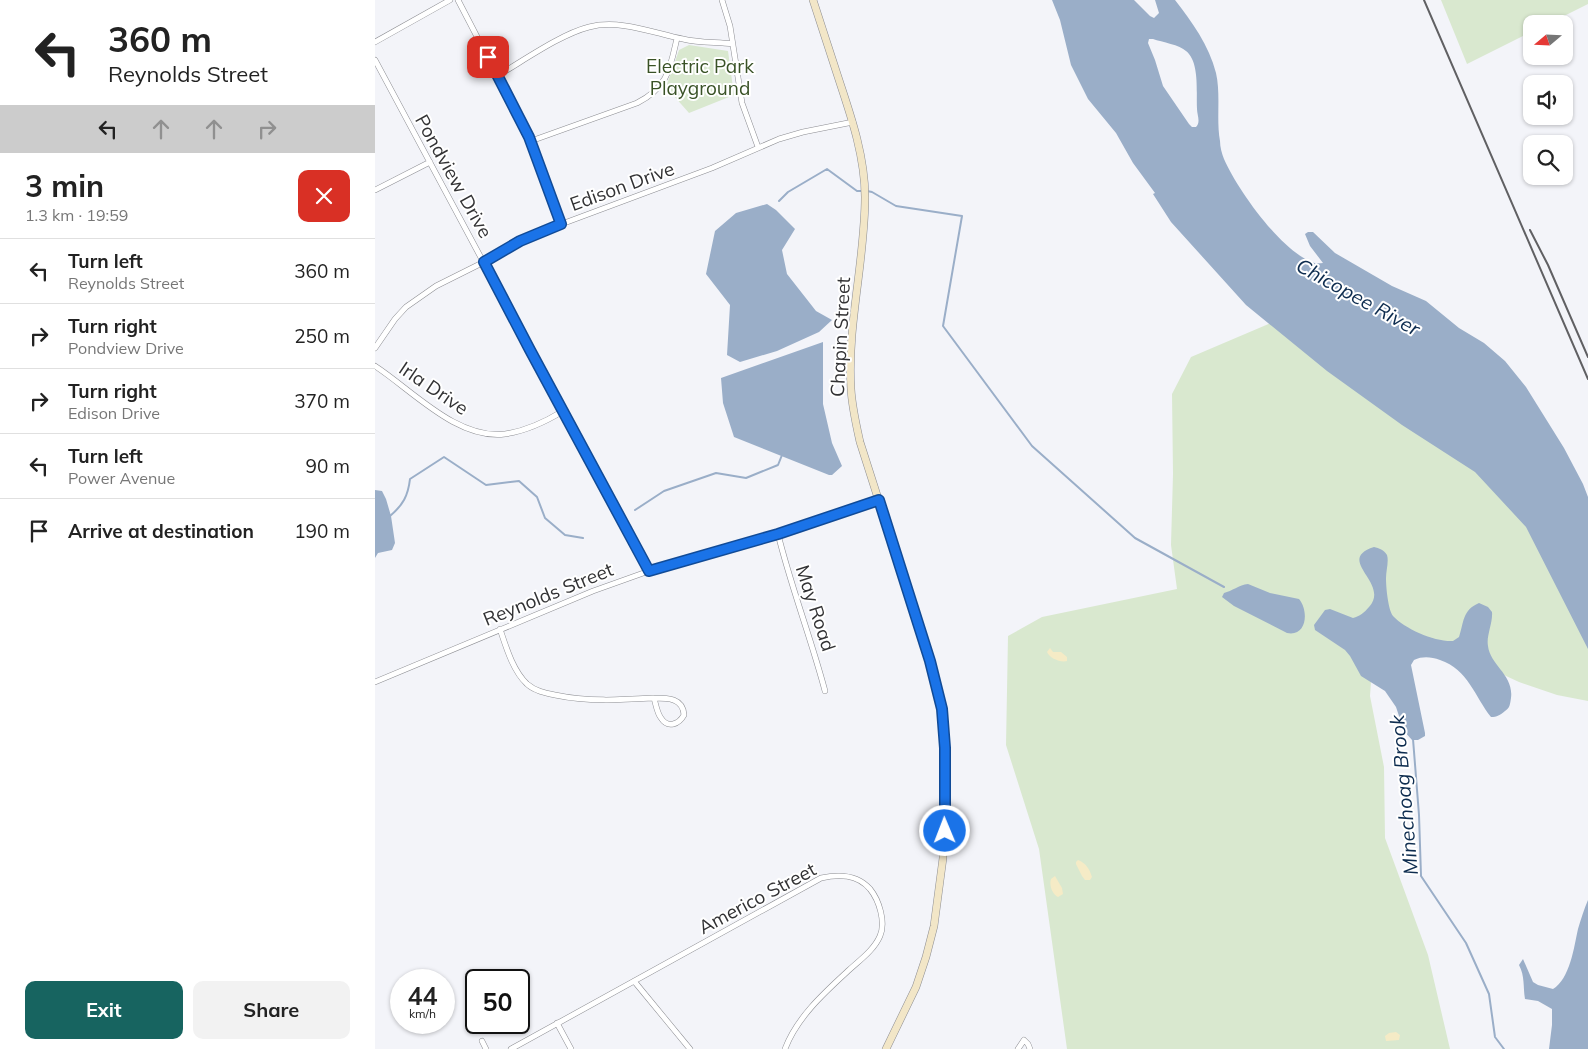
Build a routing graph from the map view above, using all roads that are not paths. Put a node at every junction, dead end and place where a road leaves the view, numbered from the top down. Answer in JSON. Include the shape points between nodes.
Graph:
{"nodes":[{"id":1,"x":450,"y":0,"type":"edge"},
{"id":2,"x":458,"y":0,"type":"edge"},
{"id":3,"x":722,"y":0,"type":"edge"},
{"id":4,"x":813,"y":0,"type":"edge"},
{"id":5,"x":677,"y":38,"type":"junction"},
{"id":6,"x":375,"y":42,"type":"edge"},
{"id":7,"x":733,"y":44,"type":"junction"},
{"id":8,"x":375,"y":61,"type":"edge"},
{"id":9,"x":497,"y":76,"type":"junction"},
{"id":10,"x":853,"y":122,"type":"junction"},
{"id":11,"x":531,"y":141,"type":"junction"},
{"id":12,"x":758,"y":147,"type":"junction"},
{"id":13,"x":429,"y":162,"type":"junction"},
{"id":14,"x":375,"y":190,"type":"edge"},
{"id":15,"x":561,"y":224,"type":"junction"},
{"id":16,"x":484,"y":262,"type":"junction"},
{"id":17,"x":375,"y":348,"type":"edge"},
{"id":18,"x":375,"y":366,"type":"edge"},
{"id":19,"x":563,"y":411,"type":"junction"},
{"id":20,"x":879,"y":500,"type":"junction"},
{"id":21,"x":778,"y":534,"type":"junction"},
{"id":22,"x":649,"y":571,"type":"junction"},
{"id":23,"x":499,"y":629,"type":"junction"},
{"id":24,"x":375,"y":682,"type":"edge"},
{"id":25,"x":825,"y":691,"type":"dead end"},
{"id":26,"x":654,"y":698,"type":"junction"},
{"id":27,"x":634,"y":981,"type":"junction"},
{"id":28,"x":557,"y":1023,"type":"junction"},
{"id":29,"x":481,"y":1041,"type":"dead end"},
{"id":30,"x":486,"y":1049,"type":"edge"},
{"id":31,"x":511,"y":1049,"type":"edge"},
{"id":32,"x":571,"y":1049,"type":"edge"},
{"id":33,"x":691,"y":1049,"type":"edge"},
{"id":34,"x":785,"y":1049,"type":"edge"},
{"id":35,"x":886,"y":1049,"type":"edge"},
{"id":36,"x":1018,"y":1049,"type":"edge"},
{"id":37,"x":1030,"y":1049,"type":"edge"}],
"edges":[{"from":1,"to":6,"type":"street"},
{"from":2,"to":9,"type":"street"},
{"from":3,"to":7,"type":"street"},
{"from":4,"to":10,"type":"main road","name":"Chapin Street"},
{"from":5,"to":7,"type":"street"},
{"from":5,"to":9,"type":"street","via":[[618,25],[588,27]]},
{"from":5,"to":11,"type":"street","via":[[667,75],[647,98]]},
{"from":7,"to":12,"type":"street","via":[[742,103]]},
{"from":8,"to":13,"type":"street","name":"Pondview Drive"},
{"from":9,"to":11,"type":"street"},
{"from":10,"to":12,"type":"street","name":"Edison Drive","via":[[803,132]]},
{"from":10,"to":20,"type":"main road","name":"Chapin Street","via":[[865,196],[851,390],[858,434]]},
{"from":11,"to":15,"type":"street"},
{"from":12,"to":15,"type":"street","name":"Edison Drive","via":[[712,168]]},
{"from":13,"to":14,"type":"street"},
{"from":13,"to":16,"type":"street","name":"Pondview Drive"},
{"from":15,"to":16,"type":"street","name":"Edison Drive","via":[[520,241]]},
{"from":16,"to":17,"type":"street","name":"Edison Drive","via":[[436,286],[406,308]]},
{"from":16,"to":19,"type":"street","name":"Pondview Drive"},
{"from":18,"to":19,"type":"street","name":"Irla Drive","via":[[456,424],[479,432],[505,434],[521,431]]},
{"from":19,"to":22,"type":"street","name":"Pondview Drive"},
{"from":20,"to":21,"type":"street","name":"Reynolds Street"},
{"from":20,"to":35,"type":"main road","name":"Chapin Street","via":[[930,661],[942,709],[945,748],[943,858],[934,926],[916,987]]},
{"from":21,"to":22,"type":"street","name":"Reynolds Street"},
{"from":21,"to":25,"type":"street","name":"May Road"},
{"from":22,"to":23,"type":"street","name":"Reynolds Street"},
{"from":23,"to":24,"type":"street","name":"Reynolds Street"},
{"from":23,"to":26,"type":"street","via":[[521,676],[538,690],[571,699]]},
{"from":26,"to":26,"type":"street","via":[[658,714],[665,723],[681,721],[684,715],[681,704],[671,699]]},
{"from":27,"to":28,"type":"street","name":"Americo Street"},
{"from":27,"to":33,"type":"street"},
{"from":27,"to":34,"type":"street","name":"Americo Street","via":[[821,878],[851,876],[865,884],[876,898],[881,934],[870,950],[816,1002],[793,1032]]},
{"from":28,"to":31,"type":"street","name":"Americo Street"},
{"from":28,"to":32,"type":"street"},
{"from":29,"to":30,"type":"street"},
{"from":36,"to":37,"type":"street","via":[[1025,1040]]}]}
